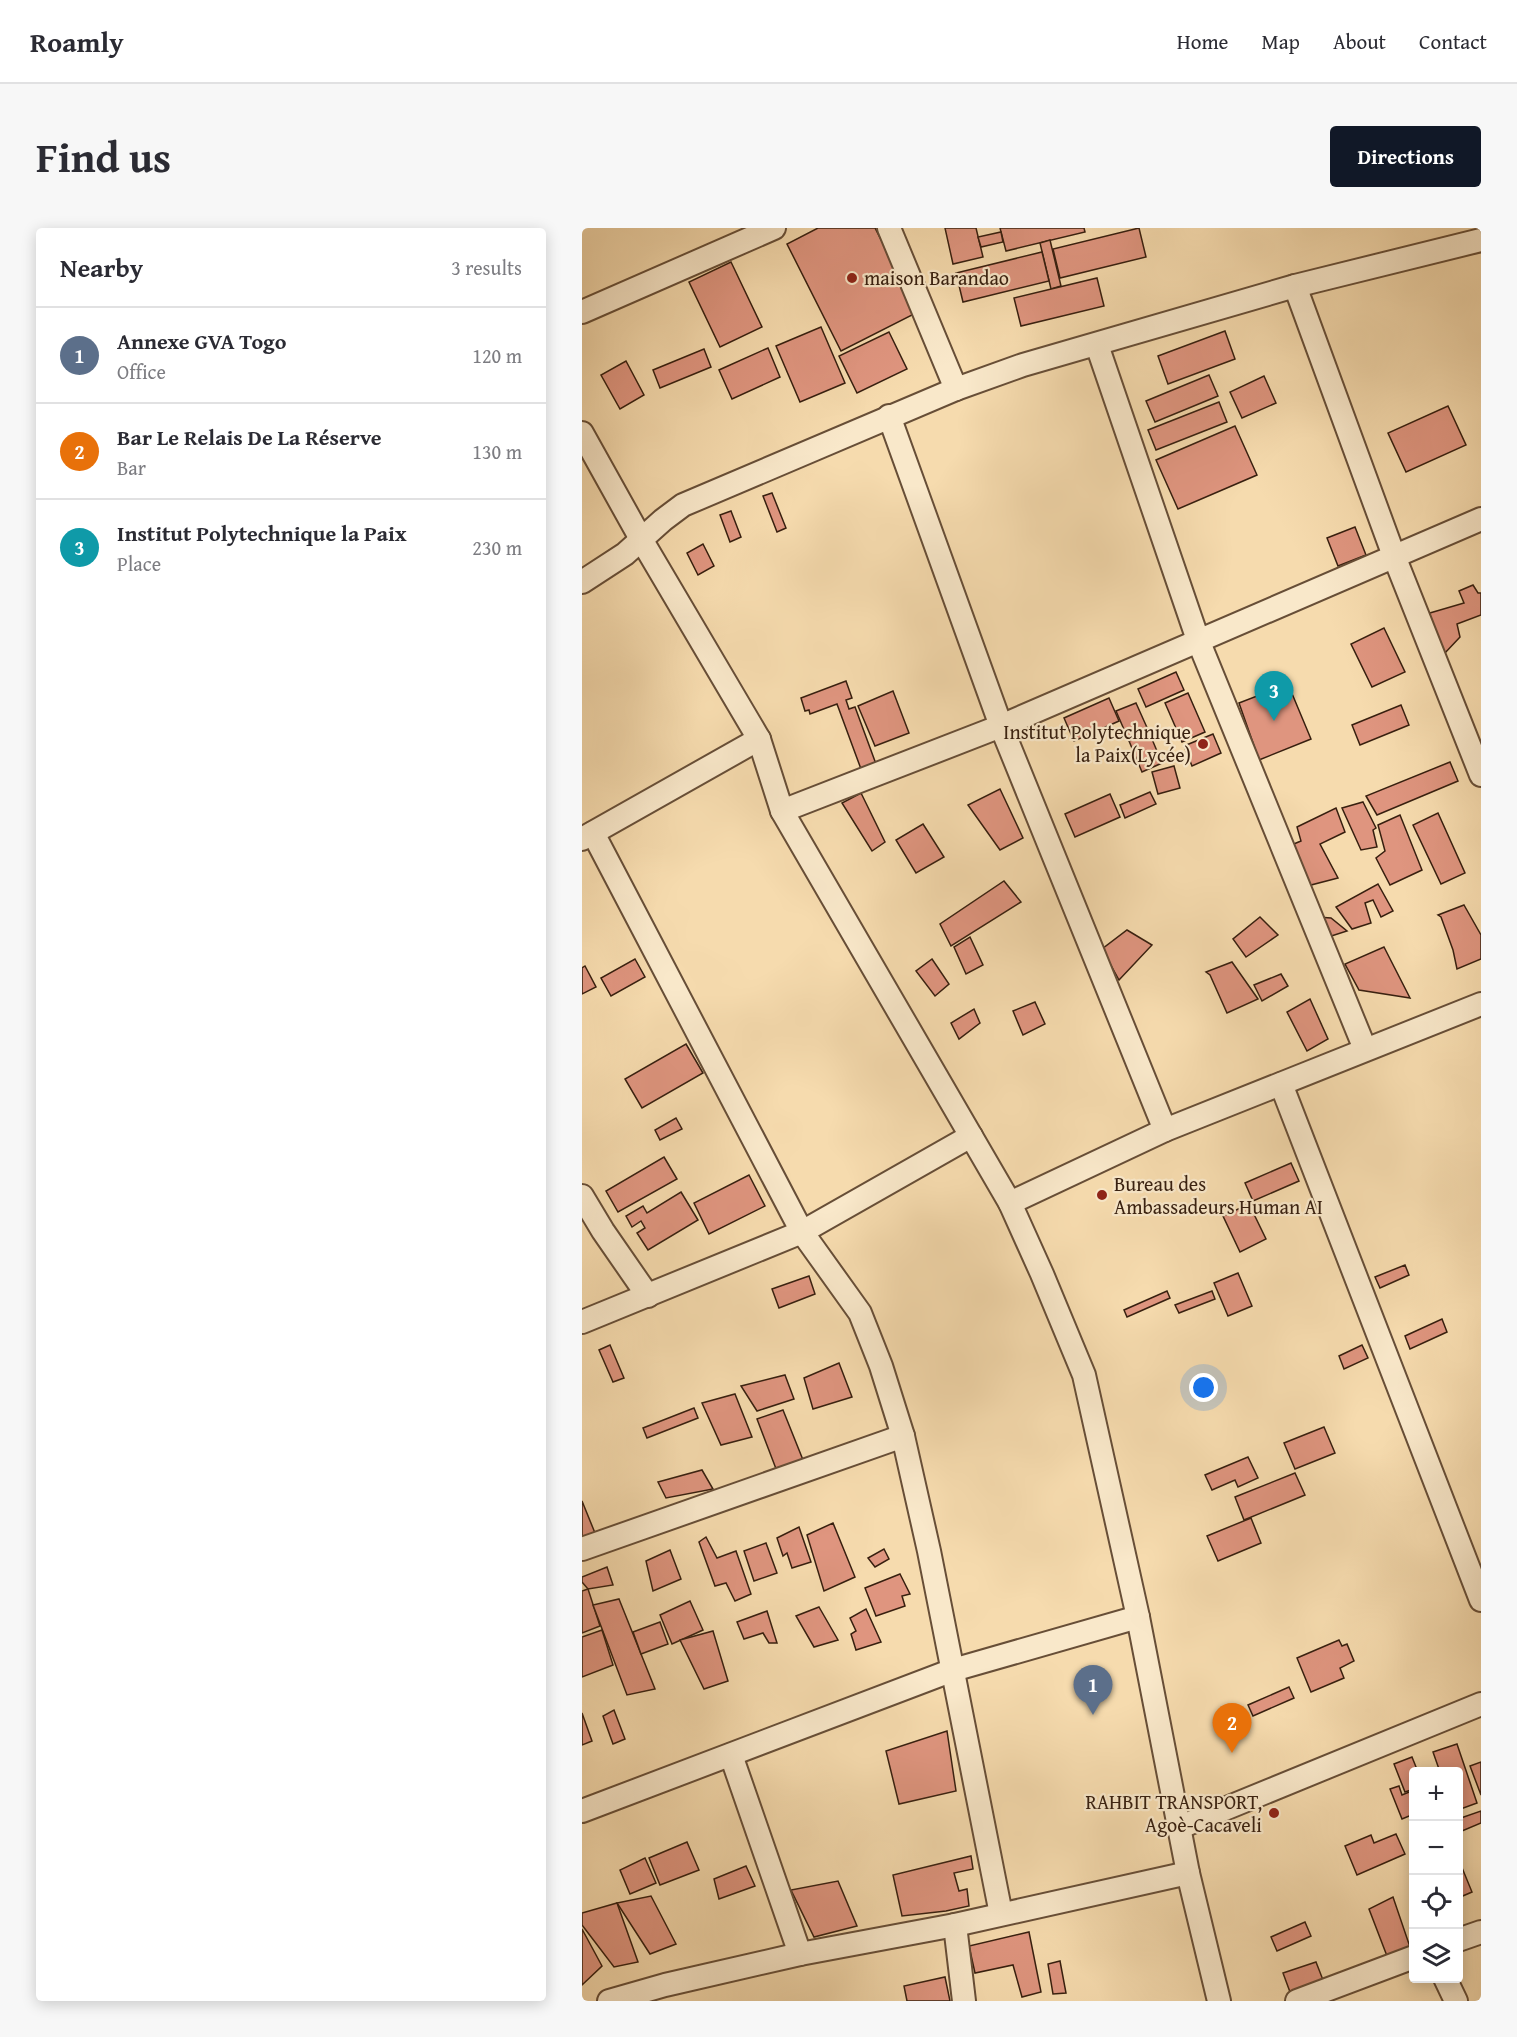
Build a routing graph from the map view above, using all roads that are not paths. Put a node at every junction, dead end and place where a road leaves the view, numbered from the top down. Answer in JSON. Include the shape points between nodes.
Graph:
{"nodes":[{"id":1,"x":774,"y":228,"type":"edge"},
{"id":2,"x":889,"y":228,"type":"edge"},
{"id":3,"x":1481,"y":240,"type":"edge"},
{"id":4,"x":1295,"y":286,"type":"junction"},
{"id":5,"x":582,"y":312,"type":"edge"},
{"id":6,"x":1097,"y":345,"type":"junction"},
{"id":7,"x":956,"y":389,"type":"junction"},
{"id":8,"x":889,"y":417,"type":"junction"},
{"id":9,"x":582,"y":433,"type":"edge"},
{"id":10,"x":1481,"y":519,"type":"edge"},
{"id":11,"x":641,"y":539,"type":"junction"},
{"id":12,"x":1394,"y":556,"type":"junction"},
{"id":13,"x":582,"y":582,"type":"edge"},
{"id":14,"x":1198,"y":640,"type":"junction"},
{"id":15,"x":1001,"y":726,"type":"junction"},
{"id":16,"x":759,"y":739,"type":"junction"},
{"id":17,"x":1481,"y":775,"type":"edge"},
{"id":18,"x":782,"y":811,"type":"junction"},
{"id":19,"x":588,"y":836,"type":"edge"},
{"id":20,"x":1480,"y":1006,"type":"edge"},
{"id":21,"x":1365,"y":1049,"type":"junction"},
{"id":22,"x":1281,"y":1084,"type":"junction"},
{"id":23,"x":1165,"y":1130,"type":"junction"},
{"id":24,"x":970,"y":1136,"type":"junction"},
{"id":25,"x":582,"y":1196,"type":"edge"},
{"id":26,"x":1010,"y":1203,"type":"junction"},
{"id":27,"x":802,"y":1232,"type":"junction"},
{"id":28,"x":648,"y":1296,"type":"junction"},
{"id":29,"x":582,"y":1322,"type":"edge"},
{"id":30,"x":903,"y":1436,"type":"junction"},
{"id":31,"x":582,"y":1549,"type":"edge"},
{"id":32,"x":1481,"y":1600,"type":"edge"},
{"id":33,"x":1138,"y":1617,"type":"junction"},
{"id":34,"x":953,"y":1670,"type":"junction"},
{"id":35,"x":1481,"y":1704,"type":"edge"},
{"id":36,"x":731,"y":1755,"type":"junction"},
{"id":37,"x":582,"y":1811,"type":"edge"},
{"id":38,"x":1178,"y":1828,"type":"junction"},
{"id":39,"x":1188,"y":1873,"type":"junction"},
{"id":40,"x":1001,"y":1914,"type":"junction"},
{"id":41,"x":955,"y":1925,"type":"junction"},
{"id":42,"x":1481,"y":1932,"type":"edge"},
{"id":43,"x":1463,"y":1938,"type":"edge"},
{"id":44,"x":801,"y":1954,"type":"junction"},
{"id":45,"x":1409,"y":1959,"type":"edge"},
{"id":46,"x":1447,"y":1983,"type":"edge"},
{"id":47,"x":609,"y":2001,"type":"edge"},
{"id":48,"x":964,"y":2001,"type":"edge"},
{"id":49,"x":1219,"y":2001,"type":"edge"},
{"id":50,"x":1297,"y":2001,"type":"edge"},
{"id":51,"x":1456,"y":2001,"type":"edge"}],
"edges":[{"from":1,"to":5,"type":"street"},
{"from":2,"to":7,"type":"street"},
{"from":3,"to":4,"type":"street"},
{"from":4,"to":6,"type":"street"},
{"from":4,"to":12,"type":"street"},
{"from":6,"to":7,"type":"street"},
{"from":6,"to":14,"type":"street"},
{"from":7,"to":8,"type":"street"},
{"from":8,"to":11,"type":"street","via":[[683,505]]},
{"from":8,"to":15,"type":"street"},
{"from":9,"to":11,"type":"street"},
{"from":10,"to":12,"type":"street"},
{"from":11,"to":13,"type":"street"},
{"from":11,"to":16,"type":"street"},
{"from":12,"to":14,"type":"street"},
{"from":12,"to":17,"type":"street"},
{"from":14,"to":15,"type":"street"},
{"from":14,"to":21,"type":"street"},
{"from":15,"to":18,"type":"street"},
{"from":15,"to":23,"type":"street"},
{"from":16,"to":18,"type":"street"},
{"from":16,"to":19,"type":"street"},
{"from":18,"to":24,"type":"street"},
{"from":19,"to":27,"type":"street"},
{"from":20,"to":21,"type":"street"},
{"from":21,"to":22,"type":"street"},
{"from":22,"to":23,"type":"street"},
{"from":22,"to":32,"type":"street"},
{"from":23,"to":26,"type":"street"},
{"from":24,"to":26,"type":"street"},
{"from":24,"to":27,"type":"street"},
{"from":25,"to":28,"type":"street"},
{"from":26,"to":33,"type":"street","via":[[1084,1375]]},
{"from":27,"to":28,"type":"street"},
{"from":27,"to":30,"type":"street","via":[[860,1313],[882,1366]]},
{"from":28,"to":29,"type":"street"},
{"from":30,"to":31,"type":"street"},
{"from":30,"to":34,"type":"street"},
{"from":33,"to":34,"type":"street"},
{"from":33,"to":38,"type":"street"},
{"from":34,"to":36,"type":"street"},
{"from":34,"to":40,"type":"street"},
{"from":35,"to":38,"type":"street"},
{"from":36,"to":37,"type":"street"},
{"from":36,"to":44,"type":"street"},
{"from":38,"to":39,"type":"street"},
{"from":39,"to":40,"type":"street"},
{"from":39,"to":49,"type":"street"},
{"from":40,"to":41,"type":"street"},
{"from":41,"to":44,"type":"street"},
{"from":41,"to":48,"type":"street"},
{"from":42,"to":43,"type":"street"},
{"from":44,"to":47,"type":"street"},
{"from":45,"to":50,"type":"street"},
{"from":46,"to":51,"type":"street"}]}
